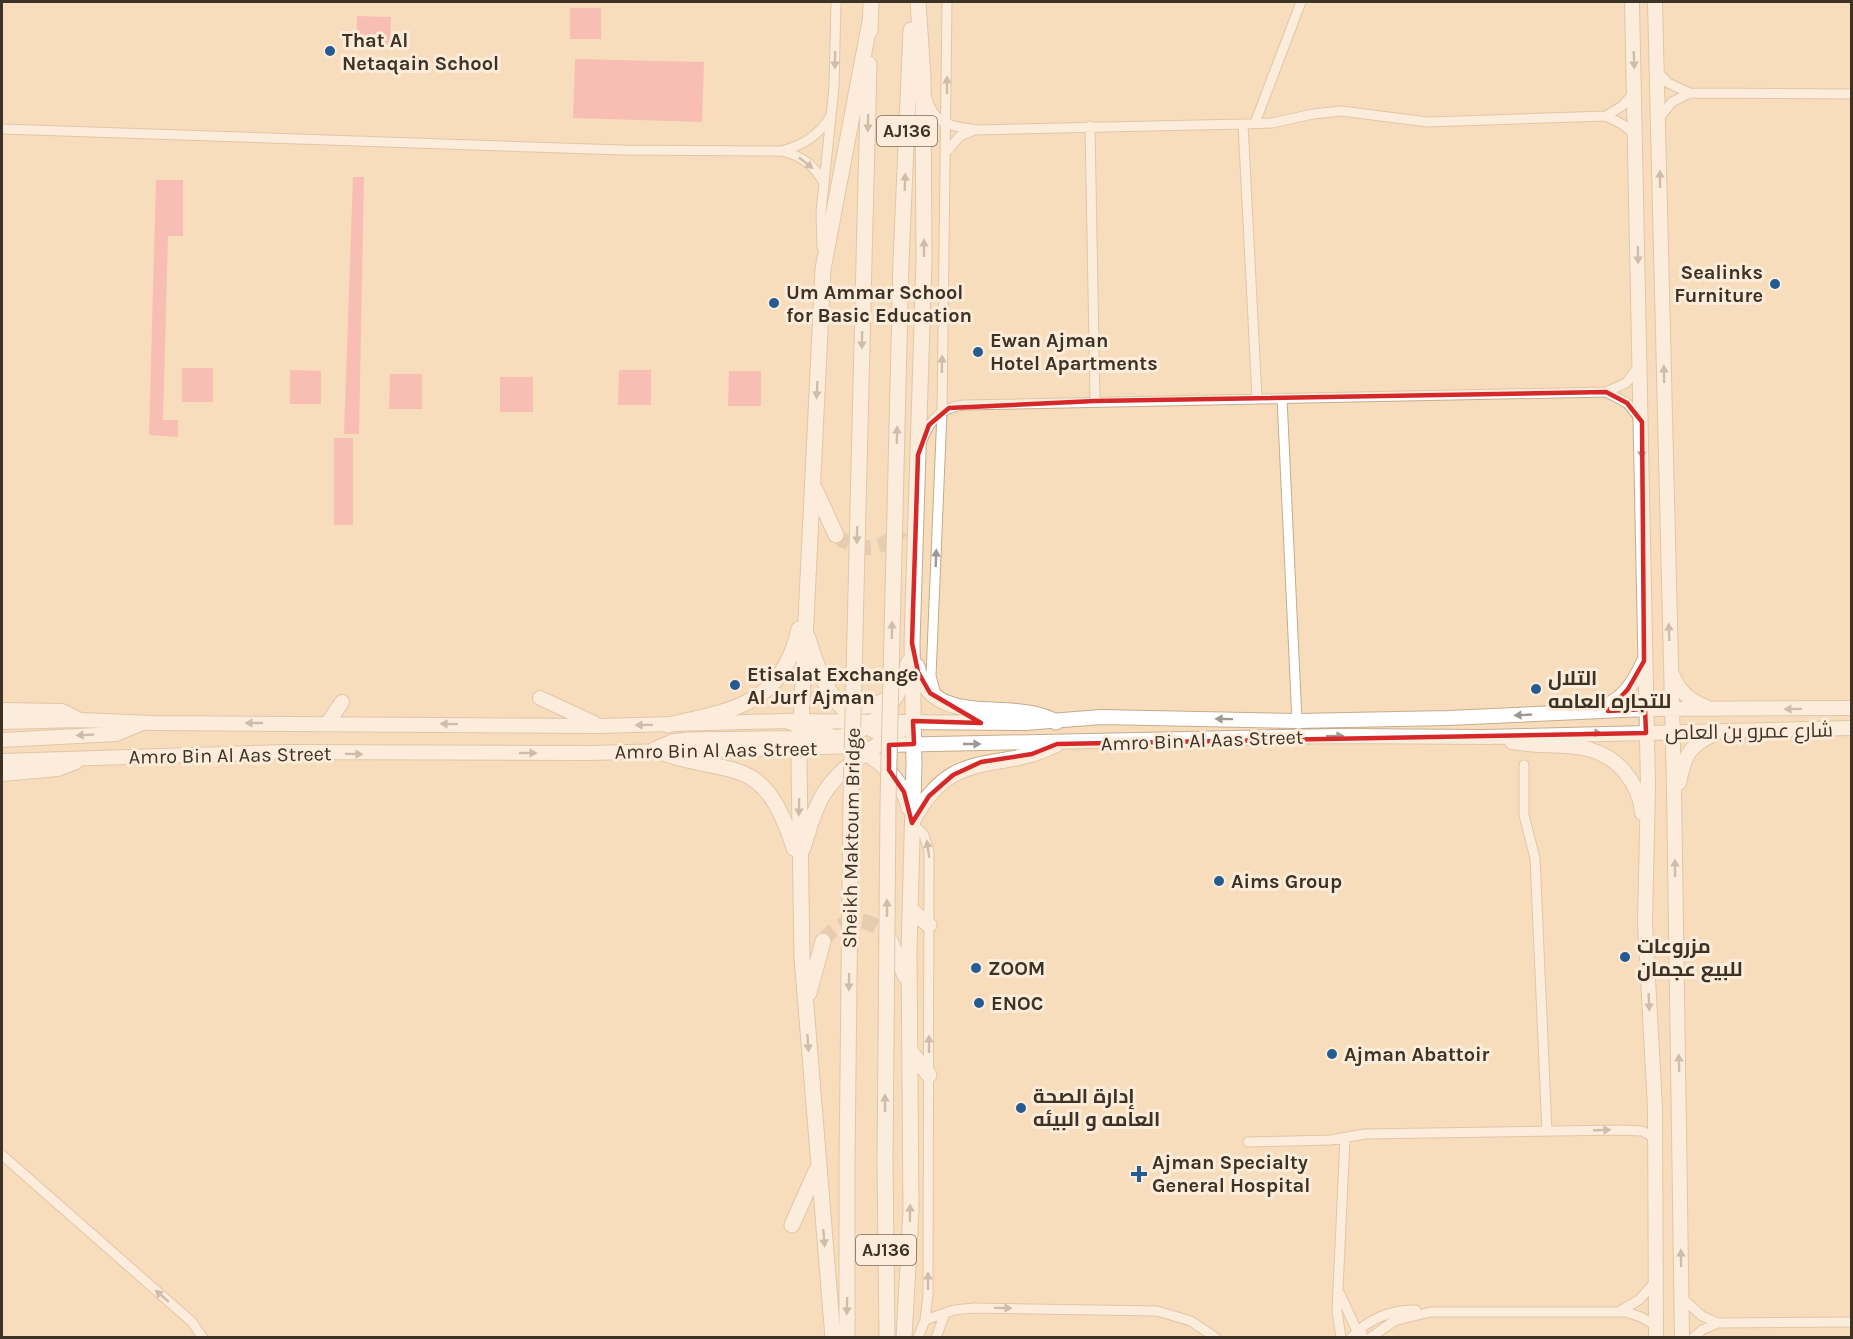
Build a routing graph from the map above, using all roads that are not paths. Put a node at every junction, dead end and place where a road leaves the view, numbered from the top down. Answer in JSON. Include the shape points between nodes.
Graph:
{"nodes":[{"id":1,"x":836,"y":2,"type":"edge"},
{"id":2,"x":871,"y":2,"type":"edge"},
{"id":3,"x":913,"y":2,"type":"edge"},
{"id":4,"x":918,"y":2,"type":"edge"},
{"id":5,"x":947,"y":2,"type":"edge"},
{"id":6,"x":1301,"y":2,"type":"edge"},
{"id":7,"x":1632,"y":2,"type":"edge"},
{"id":8,"x":1654,"y":2,"type":"edge"},
{"id":9,"x":870,"y":21,"type":"junction"},
{"id":10,"x":1657,"y":71,"type":"junction"},
{"id":11,"x":923,"y":78,"type":"junction"},
{"id":12,"x":1635,"y":92,"type":"junction"},
{"id":13,"x":1690,"y":93,"type":"junction"},
{"id":14,"x":1851,"y":94,"type":"edge"},
{"id":15,"x":832,"y":112,"type":"junction"},
{"id":16,"x":1606,"y":116,"type":"junction"},
{"id":17,"x":1659,"y":118,"type":"junction"},
{"id":18,"x":1256,"y":123,"type":"junction"},
{"id":19,"x":1243,"y":124,"type":"junction"},
{"id":20,"x":946,"y":126,"type":"junction"},
{"id":21,"x":1090,"y":126,"type":"junction"},
{"id":22,"x":2,"y":129,"type":"edge"},
{"id":23,"x":977,"y":130,"type":"junction"},
{"id":24,"x":1636,"y":136,"type":"junction"},
{"id":25,"x":782,"y":151,"type":"junction"},
{"id":26,"x":944,"y":157,"type":"junction"},
{"id":27,"x":824,"y":183,"type":"junction"},
{"id":28,"x":823,"y":269,"type":"junction"},
{"id":29,"x":1639,"y":366,"type":"junction"},
{"id":30,"x":942,"y":388,"type":"junction"},
{"id":31,"x":1606,"y":393,"type":"junction"},
{"id":32,"x":1257,"y":398,"type":"junction"},
{"id":33,"x":1282,"y":398,"type":"junction"},
{"id":34,"x":1095,"y":401,"type":"junction"},
{"id":35,"x":963,"y":405,"type":"junction"},
{"id":36,"x":942,"y":412,"type":"junction"},
{"id":37,"x":1642,"y":422,"type":"junction"},
{"id":38,"x":918,"y":455,"type":"junction"},
{"id":39,"x":812,"y":483,"type":"junction"},
{"id":40,"x":916,"y":500,"type":"junction"},
{"id":41,"x":902,"y":529,"type":"tunnel mouth"},
{"id":42,"x":836,"y":535,"type":"tunnel mouth"},
{"id":43,"x":805,"y":605,"type":"junction"},
{"id":44,"x":805,"y":627,"type":"junction"},
{"id":45,"x":912,"y":642,"type":"junction"},
{"id":46,"x":1644,"y":661,"type":"junction"},
{"id":47,"x":1671,"y":671,"type":"junction"},
{"id":48,"x":901,"y":686,"type":"junction"},
{"id":49,"x":830,"y":692,"type":"junction"},
{"id":50,"x":540,"y":698,"type":"dead end"},
{"id":51,"x":938,"y":700,"type":"junction"},
{"id":52,"x":342,"y":702,"type":"dead end"},
{"id":53,"x":1851,"y":708,"type":"edge"},
{"id":54,"x":1645,"y":709,"type":"junction"},
{"id":55,"x":1671,"y":709,"type":"junction"},
{"id":56,"x":2,"y":710,"type":"edge"},
{"id":57,"x":1716,"y":711,"type":"junction"},
{"id":58,"x":1594,"y":712,"type":"junction"},
{"id":59,"x":80,"y":720,"type":"junction"},
{"id":60,"x":913,"y":721,"type":"junction"},
{"id":61,"x":1297,"y":721,"type":"junction"},
{"id":62,"x":2,"y":722,"type":"edge"},
{"id":63,"x":1056,"y":722,"type":"junction"},
{"id":64,"x":141,"y":723,"type":"junction"},
{"id":65,"x":328,"y":723,"type":"junction"},
{"id":66,"x":668,"y":724,"type":"junction"},
{"id":67,"x":866,"y":724,"type":"junction"},
{"id":68,"x":599,"y":726,"type":"junction"},
{"id":69,"x":1851,"y":728,"type":"edge"},
{"id":70,"x":797,"y":730,"type":"junction"},
{"id":71,"x":1719,"y":732,"type":"junction"},
{"id":72,"x":1646,"y":733,"type":"junction"},
{"id":73,"x":1672,"y":733,"type":"junction"},
{"id":74,"x":1492,"y":736,"type":"junction"},
{"id":75,"x":836,"y":738,"type":"junction"},
{"id":76,"x":2,"y":740,"type":"edge"},
{"id":77,"x":914,"y":744,"type":"junction"},
{"id":78,"x":1057,"y":744,"type":"junction"},
{"id":79,"x":872,"y":746,"type":"junction"},
{"id":80,"x":654,"y":750,"type":"junction"},
{"id":81,"x":81,"y":759,"type":"junction"},
{"id":82,"x":2,"y":761,"type":"edge"},
{"id":83,"x":1524,"y":765,"type":"dead end"},
{"id":84,"x":2,"y":774,"type":"edge"},
{"id":85,"x":1674,"y":806,"type":"junction"},
{"id":86,"x":912,"y":823,"type":"junction"},
{"id":87,"x":798,"y":862,"type":"junction"},
{"id":88,"x":1645,"y":892,"type":"junction"},
{"id":89,"x":909,"y":909,"type":"junction"},
{"id":90,"x":928,"y":926,"type":"junction"},
{"id":91,"x":823,"y":941,"type":"tunnel mouth"},
{"id":92,"x":891,"y":942,"type":"tunnel mouth"},
{"id":93,"x":909,"y":994,"type":"junction"},
{"id":94,"x":806,"y":1018,"type":"junction"},
{"id":95,"x":910,"y":1051,"type":"junction"},
{"id":96,"x":929,"y":1075,"type":"junction"},
{"id":97,"x":1547,"y":1132,"type":"junction"},
{"id":98,"x":1345,"y":1138,"type":"junction"},
{"id":99,"x":1655,"y":1138,"type":"junction"},
{"id":100,"x":1248,"y":1142,"type":"dead end"},
{"id":101,"x":2,"y":1155,"type":"edge"},
{"id":102,"x":6,"y":1162,"type":"edge"},
{"id":103,"x":818,"y":1169,"type":"junction"},
{"id":104,"x":792,"y":1225,"type":"dead end"},
{"id":105,"x":1656,"y":1281,"type":"junction"},
{"id":106,"x":1339,"y":1292,"type":"junction"},
{"id":107,"x":1682,"y":1298,"type":"junction"},
{"id":108,"x":1430,"y":1312,"type":"junction"},
{"id":109,"x":1617,"y":1312,"type":"junction"},
{"id":110,"x":945,"y":1313,"type":"junction"},
{"id":111,"x":925,"y":1320,"type":"junction"},
{"id":112,"x":1851,"y":1322,"type":"edge"},
{"id":113,"x":1718,"y":1323,"type":"junction"},
{"id":114,"x":1656,"y":1332,"type":"edge"},
{"id":115,"x":1354,"y":1334,"type":"edge"},
{"id":116,"x":203,"y":1338,"type":"edge"},
{"id":117,"x":833,"y":1338,"type":"edge"},
{"id":118,"x":847,"y":1338,"type":"edge"},
{"id":119,"x":887,"y":1338,"type":"edge"},
{"id":120,"x":904,"y":1338,"type":"edge"},
{"id":121,"x":918,"y":1338,"type":"edge"},
{"id":122,"x":936,"y":1338,"type":"edge"},
{"id":123,"x":1216,"y":1338,"type":"edge"},
{"id":124,"x":1341,"y":1338,"type":"edge"},
{"id":125,"x":1369,"y":1338,"type":"edge"},
{"id":126,"x":1682,"y":1338,"type":"edge"},
{"id":127,"x":1693,"y":1338,"type":"edge"}],
"edges":[{"from":1,"to":15,"type":"street","one_way":true},
{"from":2,"to":9,"type":"main road","number":"AJ136"},
{"from":119,"to":3,"type":"main road","name":"Sheikh Maktoum Bridge","number":"AJ136","one_way":true,"bridge":true,"via":[[888,802]]},
{"from":4,"to":11,"type":"main road"},
{"from":20,"to":5,"type":"street","one_way":true},
{"from":6,"to":18,"type":"street"},
{"from":7,"to":12,"type":"main road","one_way":true},
{"from":8,"to":10,"type":"main road"},
{"from":9,"to":28,"type":"main road"},
{"from":9,"to":118,"type":"main road","name":"Sheikh Maktoum Bridge","number":"AJ136","one_way":true,"bridge":true,"via":[[850,800]]},
{"from":10,"to":13,"type":"street","via":[[1668,83]]},
{"from":10,"to":17,"type":"main road"},
{"from":11,"to":20,"type":"street","via":[[932,114]]},
{"from":38,"to":11,"type":"main road","one_way":true,"via":[[924,250]]},
{"from":12,"to":16,"type":"street"},
{"from":12,"to":24,"type":"main road"},
{"from":13,"to":14,"type":"street"},
{"from":13,"to":17,"type":"street","via":[[1672,102]]},
{"from":15,"to":25,"type":"street","via":[[812,138]]},
{"from":15,"to":27,"type":"street"},
{"from":16,"to":18,"type":"street","via":[[1428,122],[1327,112]]},
{"from":16,"to":24,"type":"street"},
{"from":47,"to":17,"type":"main road","one_way":true},
{"from":18,"to":19,"type":"street"},
{"from":19,"to":21,"type":"street"},
{"from":19,"to":32,"type":"street"},
{"from":20,"to":23,"type":"street"},
{"from":20,"to":26,"type":"street"},
{"from":21,"to":23,"type":"street"},
{"from":21,"to":34,"type":"street"},
{"from":22,"to":25,"type":"street","via":[[622,150]]},
{"from":23,"to":26,"type":"street","via":[[960,136]]},
{"from":24,"to":29,"type":"main road","one_way":true},
{"from":25,"to":27,"type":"street","one_way":true,"via":[[803,158]]},
{"from":30,"to":26,"type":"street","one_way":true},
{"from":27,"to":28,"type":"street"},
{"from":28,"to":39,"type":"main road","one_way":true},
{"from":29,"to":31,"type":"street","via":[[1626,383]]},
{"from":29,"to":37,"type":"main road"},
{"from":30,"to":35,"type":"street","via":[[950,399]]},
{"from":30,"to":36,"type":"street"},
{"from":31,"to":33,"type":"street"},
{"from":31,"to":37,"type":"street","via":[[1627,403]]},
{"from":32,"to":33,"type":"street"},
{"from":32,"to":34,"type":"street"},
{"from":33,"to":61,"type":"street"},
{"from":34,"to":35,"type":"street"},
{"from":35,"to":36,"type":"street"},
{"from":36,"to":38,"type":"street","via":[[929,425]]},
{"from":51,"to":36,"type":"street","one_way":true,"via":[[931,676]]},
{"from":37,"to":46,"type":"main road","one_way":true},
{"from":38,"to":40,"type":"main road"},
{"from":39,"to":42,"type":"main road"},
{"from":39,"to":43,"type":"main road"},
{"from":40,"to":41,"type":"main road"},
{"from":40,"to":45,"type":"main road"},
{"from":43,"to":44,"type":"main road"},
{"from":43,"to":66,"type":"main road","via":[[787,664],[769,689],[734,710]]},
{"from":44,"to":49,"type":"main road","via":[[817,667]]},
{"from":44,"to":70,"type":"main road"},
{"from":45,"to":48,"type":"main road"},
{"from":45,"to":51,"type":"main road","via":[[921,680]]},
{"from":45,"to":60,"type":"main road"},
{"from":46,"to":54,"type":"main road"},
{"from":46,"to":58,"type":"main road","via":[[1621,697]]},
{"from":47,"to":55,"type":"main road"},
{"from":47,"to":57,"type":"main road","via":[[1686,696]]},
{"from":48,"to":49,"type":"main road","via":[[884,702],[873,706],[850,705]]},
{"from":48,"to":67,"type":"main road","via":[[889,707]]},
{"from":49,"to":67,"type":"main road"},
{"from":50,"to":68,"type":"main road"},
{"from":51,"to":63,"type":"main road","via":[[956,707],[1031,711]]},
{"from":52,"to":65,"type":"main road"},
{"from":53,"to":57,"type":"main road","name":"شارع عمرو بن العاص","one_way":true},
{"from":54,"to":55,"type":"main road","name":"شارع عمرو بن العاص"},
{"from":54,"to":58,"type":"main road","name":"Amro Bin Al Aas Street"},
{"from":54,"to":72,"type":"main road"},
{"from":55,"to":57,"type":"main road","name":"شارع عمرو بن العاص"},
{"from":55,"to":73,"type":"main road"},
{"from":56,"to":59,"type":"main road","via":[[62,711]]},
{"from":58,"to":61,"type":"main road","name":"Amro Bin Al Aas Street","one_way":true},
{"from":59,"to":62,"type":"main road","name":"Amro Bin Al Aas Street"},
{"from":59,"to":64,"type":"main road","name":"Amro Bin Al Aas Street"},
{"from":60,"to":63,"type":"main road","name":"Amro Bin Al Aas Street"},
{"from":60,"to":67,"type":"main road","name":"Amro Bin Al Aas Street"},
{"from":60,"to":77,"type":"main road"},
{"from":60,"to":79,"type":"main road"},
{"from":61,"to":63,"type":"main road","name":"Amro Bin Al Aas Street","one_way":true,"via":[[1101,717]]},
{"from":65,"to":64,"type":"main road","name":"Amro Bin Al Aas Street","one_way":true},
{"from":64,"to":76,"type":"main road","one_way":true,"via":[[116,734]]},
{"from":68,"to":65,"type":"main road","name":"Amro Bin Al Aas Street","one_way":true},
{"from":66,"to":68,"type":"main road","name":"Amro Bin Al Aas Street","one_way":true},
{"from":66,"to":70,"type":"main road","name":"Amro Bin Al Aas Street"},
{"from":67,"to":70,"type":"main road","name":"Amro Bin Al Aas Street"},
{"from":67,"to":75,"type":"main road"},
{"from":67,"to":79,"type":"main road"},
{"from":69,"to":71,"type":"main road","name":"شارع عمرو بن العاص"},
{"from":70,"to":75,"type":"main road"},
{"from":70,"to":79,"type":"main road","name":"Amro Bin Al Aas Street"},
{"from":70,"to":80,"type":"main road","via":[[688,740]]},
{"from":70,"to":87,"type":"main road","one_way":true},
{"from":71,"to":73,"type":"main road","name":"شارع عمرو بن العاص"},
{"from":71,"to":85,"type":"main road","via":[[1688,752]]},
{"from":72,"to":73,"type":"main road","name":"شارع عمرو بن العاص"},
{"from":74,"to":72,"type":"main road","name":"Amro Bin Al Aas Street","one_way":true},
{"from":72,"to":88,"type":"main road"},
{"from":73,"to":85,"type":"main road"},
{"from":78,"to":74,"type":"main road","name":"Amro Bin Al Aas Street","one_way":true},
{"from":74,"to":88,"type":"main road","via":[[1525,744],[1578,746],[1600,752],[1619,766],[1634,784],[1641,806]]},
{"from":75,"to":79,"type":"main road"},
{"from":77,"to":78,"type":"main road","name":"Amro Bin Al Aas Street","one_way":true},
{"from":77,"to":79,"type":"main road"},
{"from":77,"to":86,"type":"main road"},
{"from":78,"to":86,"type":"main road","via":[[1023,756],[981,762],[953,775],[929,796]]},
{"from":79,"to":86,"type":"main road","via":[[879,761],[897,781],[909,805]]},
{"from":79,"to":87,"type":"main road","via":[[822,796]]},
{"from":81,"to":80,"type":"main road","name":"Amro Bin Al Aas Street","one_way":true,"via":[[284,752]]},
{"from":80,"to":87,"type":"main road","via":[[675,758],[733,768],[755,780],[779,808]]},
{"from":81,"to":82,"type":"main road","name":"Amro Bin Al Aas Street"},
{"from":81,"to":84,"type":"main road","via":[[58,769]]},
{"from":83,"to":97,"type":"street","via":[[1524,815],[1535,852]]},
{"from":107,"to":85,"type":"main road","one_way":true},
{"from":86,"to":89,"type":"main road"},
{"from":90,"to":86,"type":"street","one_way":true,"via":[[929,845]]},
{"from":87,"to":94,"type":"main road"},
{"from":88,"to":99,"type":"main road","one_way":true},
{"from":89,"to":90,"type":"main road"},
{"from":89,"to":93,"type":"main road"},
{"from":96,"to":90,"type":"street","one_way":true},
{"from":91,"to":94,"type":"main road"},
{"from":92,"to":93,"type":"main road"},
{"from":93,"to":95,"type":"main road"},
{"from":94,"to":103,"type":"main road","one_way":true},
{"from":95,"to":96,"type":"main road"},
{"from":120,"to":95,"type":"main road","one_way":true,"via":[[911,1210]]},
{"from":111,"to":96,"type":"street","one_way":true},
{"from":97,"to":98,"type":"street","via":[[1365,1134]]},
{"from":97,"to":99,"type":"street","one_way":true,"via":[[1630,1130]]},
{"from":98,"to":100,"type":"street"},
{"from":98,"to":106,"type":"street"},
{"from":99,"to":105,"type":"main road"},
{"from":101,"to":102,"type":"street"},
{"from":116,"to":102,"type":"street","one_way":true,"via":[[192,1322]]},
{"from":103,"to":104,"type":"main road"},
{"from":103,"to":117,"type":"main road","one_way":true},
{"from":105,"to":109,"type":"street","via":[[1639,1300]]},
{"from":105,"to":114,"type":"main road"},
{"from":106,"to":115,"type":"street"},
{"from":106,"to":124,"type":"street","via":[[1337,1320]]},
{"from":107,"to":113,"type":"street","via":[[1694,1311]]},
{"from":107,"to":126,"type":"main road"},
{"from":108,"to":109,"type":"street"},
{"from":108,"to":115,"type":"street","via":[[1398,1311],[1379,1317]]},
{"from":108,"to":125,"type":"street","via":[[1394,1321]]},
{"from":109,"to":114,"type":"street","via":[[1641,1317]]},
{"from":110,"to":111,"type":"street"},
{"from":110,"to":122,"type":"street"},
{"from":110,"to":123,"type":"street","one_way":true,"via":[[974,1308],[1144,1310],[1180,1316]]},
{"from":111,"to":121,"type":"street"},
{"from":112,"to":113,"type":"street"},
{"from":113,"to":127,"type":"street"},
{"from":115,"to":125,"type":"street"}]}
